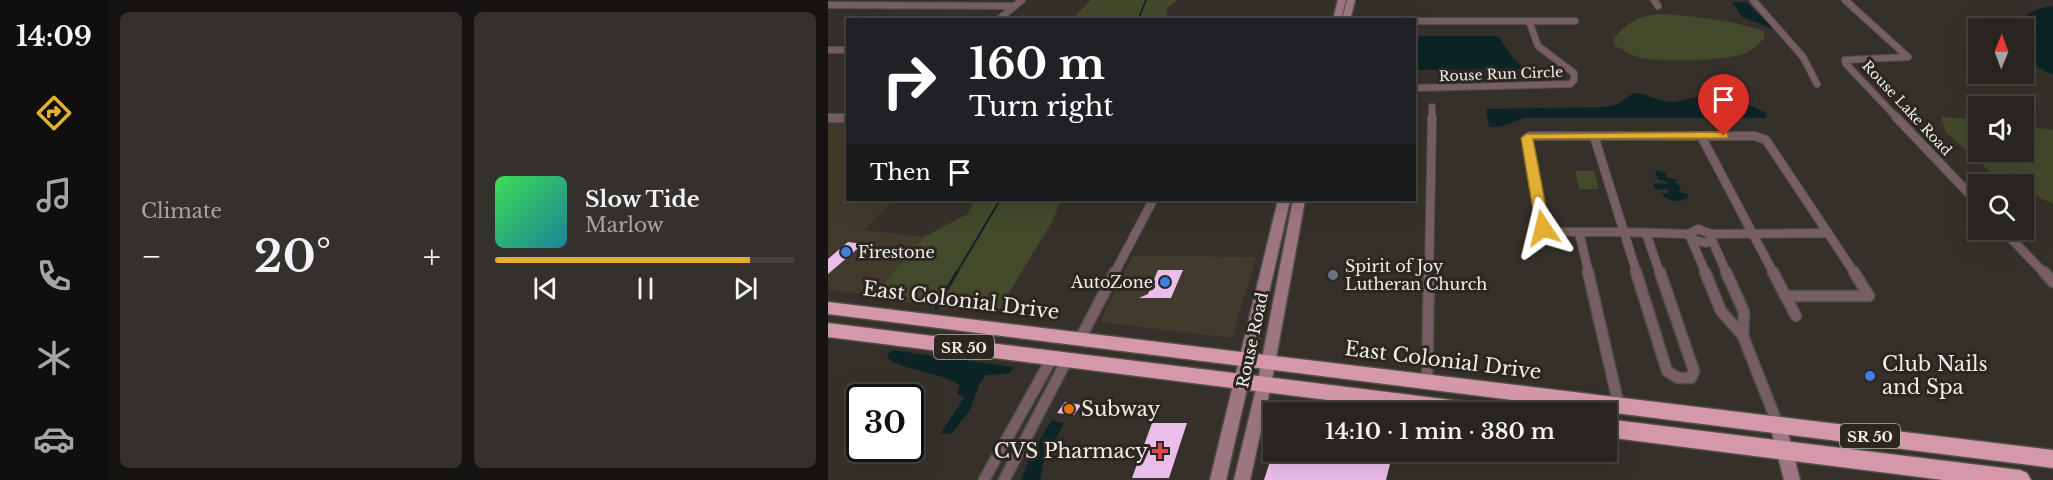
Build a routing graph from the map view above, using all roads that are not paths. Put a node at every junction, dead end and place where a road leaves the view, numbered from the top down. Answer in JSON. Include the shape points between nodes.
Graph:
{"nodes":[{"id":1,"x":839,"y":0,"type":"edge"},
{"id":2,"x":1022,"y":0,"type":"edge"},
{"id":3,"x":1342,"y":0,"type":"edge"},
{"id":4,"x":1351,"y":0,"type":"edge"},
{"id":5,"x":1654,"y":0,"type":"edge"},
{"id":6,"x":1753,"y":0,"type":"edge"},
{"id":7,"x":1845,"y":0,"type":"edge"},
{"id":8,"x":829,"y":6,"type":"edge"},
{"id":9,"x":1014,"y":6,"type":"junction"},
{"id":10,"x":1658,"y":6,"type":"dead end"},
{"id":11,"x":1000,"y":18,"type":"edge"},
{"id":12,"x":1338,"y":18,"type":"edge"},
{"id":13,"x":1346,"y":18,"type":"edge"},
{"id":14,"x":1416,"y":21,"type":"edge"},
{"id":15,"x":1529,"y":21,"type":"junction"},
{"id":16,"x":1575,"y":21,"type":"dead end"},
{"id":17,"x":828,"y":50,"type":"edge"},
{"id":18,"x":846,"y":50,"type":"edge"},
{"id":19,"x":1817,"y":84,"type":"dead end"},
{"id":20,"x":1416,"y":88,"type":"edge"},
{"id":21,"x":1432,"y":107,"type":"dead end"},
{"id":22,"x":828,"y":118,"type":"edge"},
{"id":23,"x":846,"y":118,"type":"edge"},
{"id":24,"x":1594,"y":136,"type":"junction"},
{"id":25,"x":1701,"y":136,"type":"junction"},
{"id":26,"x":1968,"y":192,"type":"edge"},
{"id":27,"x":1152,"y":201,"type":"edge"},
{"id":28,"x":1284,"y":201,"type":"edge"},
{"id":29,"x":1299,"y":201,"type":"edge"},
{"id":30,"x":1579,"y":232,"type":"junction"},
{"id":31,"x":1624,"y":232,"type":"junction"},
{"id":32,"x":1646,"y":233,"type":"junction"},
{"id":33,"x":1753,"y":233,"type":"junction"},
{"id":34,"x":1828,"y":233,"type":"junction"},
{"id":35,"x":1691,"y":237,"type":"junction"},
{"id":36,"x":1712,"y":237,"type":"junction"},
{"id":37,"x":2013,"y":240,"type":"edge"},
{"id":38,"x":2053,"y":282,"type":"edge"},
{"id":39,"x":1785,"y":296,"type":"junction"},
{"id":40,"x":828,"y":308,"type":"edge"},
{"id":41,"x":1796,"y":316,"type":"dead end"},
{"id":42,"x":920,"y":320,"type":"junction"},
{"id":43,"x":828,"y":330,"type":"edge"},
{"id":44,"x":867,"y":335,"type":"junction"},
{"id":45,"x":1743,"y":336,"type":"junction"},
{"id":46,"x":1080,"y":339,"type":"junction"},
{"id":47,"x":1060,"y":359,"type":"junction"},
{"id":48,"x":1248,"y":360,"type":"junction"},
{"id":49,"x":1268,"y":362,"type":"junction"},
{"id":50,"x":1243,"y":382,"type":"junction"},
{"id":51,"x":1427,"y":382,"type":"junction"},
{"id":52,"x":1264,"y":385,"type":"junction"},
{"id":53,"x":1403,"y":402,"type":"edge"},
{"id":54,"x":1619,"y":406,"type":"junction"},
{"id":55,"x":1778,"y":425,"type":"junction"},
{"id":56,"x":1617,"y":429,"type":"edge"},
{"id":57,"x":1783,"y":450,"type":"junction"},
{"id":58,"x":2053,"y":459,"type":"edge"},
{"id":59,"x":984,"y":480,"type":"edge"},
{"id":60,"x":1004,"y":480,"type":"edge"},
{"id":61,"x":1218,"y":480,"type":"edge"},
{"id":62,"x":1242,"y":480,"type":"edge"},
{"id":63,"x":1792,"y":480,"type":"edge"},
{"id":64,"x":2020,"y":480,"type":"edge"}],
"edges":[{"from":1,"to":8,"type":"street"},
{"from":2,"to":9,"type":"street"},
{"from":3,"to":12,"type":"street"},
{"from":4,"to":13,"type":"street"},
{"from":5,"to":10,"type":"street"},
{"from":6,"to":19,"type":"street","via":[[1803,57]]},
{"from":7,"to":26,"type":"street","name":"Rouse Lake Road","via":[[1908,57],[1851,59],[1845,60],[1846,64]]},
{"from":8,"to":9,"type":"street"},
{"from":9,"to":11,"type":"street"},
{"from":14,"to":15,"type":"street"},
{"from":15,"to":16,"type":"street"},
{"from":15,"to":20,"type":"street","name":"Rouse Run Circle","via":[[1538,46],[1574,73],[1570,84]]},
{"from":17,"to":18,"type":"street"},
{"from":21,"to":51,"type":"street"},
{"from":22,"to":23,"type":"street"},
{"from":24,"to":25,"type":"street"},
{"from":24,"to":30,"type":"street","via":[[1527,138],[1543,228],[1551,232]]},
{"from":24,"to":31,"type":"street"},
{"from":25,"to":33,"type":"street"},
{"from":25,"to":34,"type":"street","via":[[1755,136],[1766,140]]},
{"from":27,"to":46,"type":"street"},
{"from":28,"to":48,"type":"street","name":"Rouse Road"},
{"from":29,"to":49,"type":"street","name":"Rouse Road"},
{"from":30,"to":31,"type":"street"},
{"from":30,"to":54,"type":"street"},
{"from":31,"to":32,"type":"street"},
{"from":31,"to":32,"type":"street","via":[[1667,371],[1678,378],[1691,378],[1694,371]]},
{"from":32,"to":35,"type":"street"},
{"from":33,"to":34,"type":"street"},
{"from":33,"to":36,"type":"street"},
{"from":33,"to":39,"type":"street"},
{"from":34,"to":39,"type":"street","via":[[1869,296]]},
{"from":35,"to":36,"type":"street","via":[[1706,243]]},
{"from":35,"to":36,"type":"street","via":[[1698,229]]},
{"from":35,"to":45,"type":"street","via":[[1721,311]]},
{"from":36,"to":45,"type":"street","via":[[1744,312]]},
{"from":37,"to":38,"type":"street"},
{"from":39,"to":41,"type":"street"},
{"from":40,"to":42,"type":"highway","name":"East Colonial Drive","number":"SR 50"},
{"from":42,"to":44,"type":"highway","via":[[883,326]]},
{"from":42,"to":46,"type":"highway","name":"East Colonial Drive","number":"SR 50"},
{"from":43,"to":44,"type":"highway","number":"SR 50"},
{"from":44,"to":47,"type":"highway","number":"SR 50"},
{"from":45,"to":55,"type":"street"},
{"from":46,"to":48,"type":"highway","name":"East Colonial Drive","number":"SR 50"},
{"from":47,"to":50,"type":"highway","number":"SR 50"},
{"from":47,"to":59,"type":"street"},
{"from":47,"to":60,"type":"street"},
{"from":48,"to":49,"type":"highway","name":"East Colonial Drive","number":"SR 50"},
{"from":48,"to":50,"type":"street","name":"Rouse Road"},
{"from":49,"to":51,"type":"highway","name":"East Colonial Drive","number":"SR 50"},
{"from":49,"to":52,"type":"street","name":"Rouse Road"},
{"from":50,"to":52,"type":"highway","number":"SR 50"},
{"from":50,"to":61,"type":"street","name":"Rouse Road"},
{"from":51,"to":54,"type":"highway","name":"East Colonial Drive","number":"SR 50"},
{"from":52,"to":53,"type":"highway","number":"SR 50"},
{"from":52,"to":62,"type":"street","name":"Rouse Road"},
{"from":54,"to":55,"type":"highway","name":"East Colonial Drive","number":"SR 50"},
{"from":55,"to":57,"type":"street"},
{"from":55,"to":58,"type":"highway","name":"East Colonial Drive","number":"SR 50"},
{"from":56,"to":57,"type":"highway","number":"SR 50"},
{"from":57,"to":63,"type":"street"},
{"from":57,"to":64,"type":"highway","number":"SR 50"}]}
